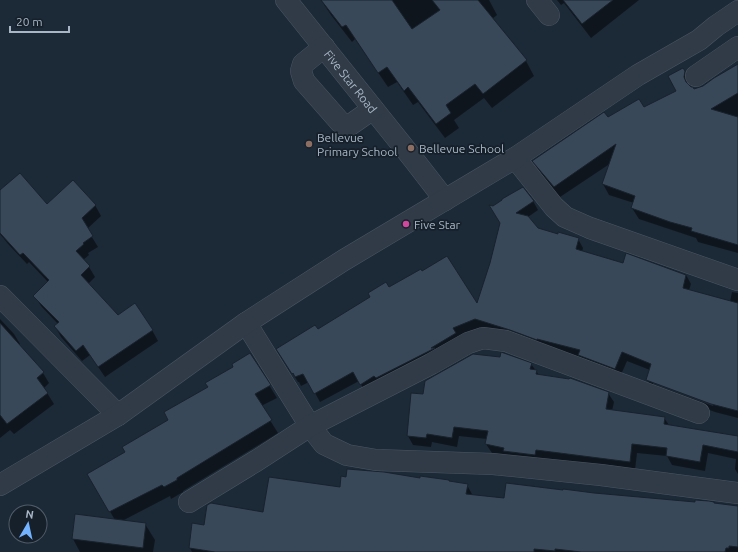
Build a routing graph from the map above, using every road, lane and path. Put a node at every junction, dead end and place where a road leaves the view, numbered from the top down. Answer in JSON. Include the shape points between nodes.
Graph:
{"nodes":[{"id":1,"x":286,"y":0,"type":"edge"},
{"id":2,"x":738,"y":11,"type":"edge"},
{"id":3,"x":716,"y":26,"type":"junction"},
{"id":4,"x":324,"y":47,"type":"junction"},
{"id":5,"x":736,"y":48,"type":"edge"},
{"id":6,"x":696,"y":76,"type":"dead end"},
{"id":7,"x":373,"y":109,"type":"junction"},
{"id":8,"x":515,"y":158,"type":"junction"},
{"id":9,"x":445,"y":200,"type":"junction"},
{"id":10,"x":738,"y":280,"type":"edge"},
{"id":11,"x":0,"y":296,"type":"edge"},
{"id":12,"x":246,"y":323,"type":"junction"},
{"id":13,"x":699,"y":412,"type":"dead end"},
{"id":14,"x":118,"y":415,"type":"junction"},
{"id":15,"x":310,"y":426,"type":"junction"},
{"id":16,"x":0,"y":485,"type":"edge"},
{"id":17,"x":738,"y":493,"type":"edge"},
{"id":18,"x":190,"y":502,"type":"dead end"}],
"edges":[{"from":1,"to":4,"type":"street","name":"Five Star Road"},
{"from":2,"to":3,"type":"street"},
{"from":3,"to":5,"type":"street"},
{"from":3,"to":8,"type":"street","via":[[699,40],[638,76]]},
{"from":4,"to":7,"type":"street","name":"Five Star Road"},
{"from":4,"to":7,"type":"street","via":[[303,64],[301,72],[304,81],[344,125],[350,125]]},
{"from":5,"to":6,"type":"street"},
{"from":7,"to":9,"type":"street","name":"Five Star Road"},
{"from":8,"to":9,"type":"street"},
{"from":8,"to":10,"type":"street","via":[[565,217]]},
{"from":9,"to":12,"type":"street","via":[[344,260]]},
{"from":11,"to":14,"type":"street"},
{"from":12,"to":14,"type":"street"},
{"from":12,"to":15,"type":"street"},
{"from":13,"to":15,"type":"street","via":[[506,340],[483,338],[468,343]]},
{"from":14,"to":16,"type":"street"},
{"from":15,"to":17,"type":"street","via":[[324,444],[347,455],[376,460],[493,464]]},
{"from":15,"to":18,"type":"street"}]}
